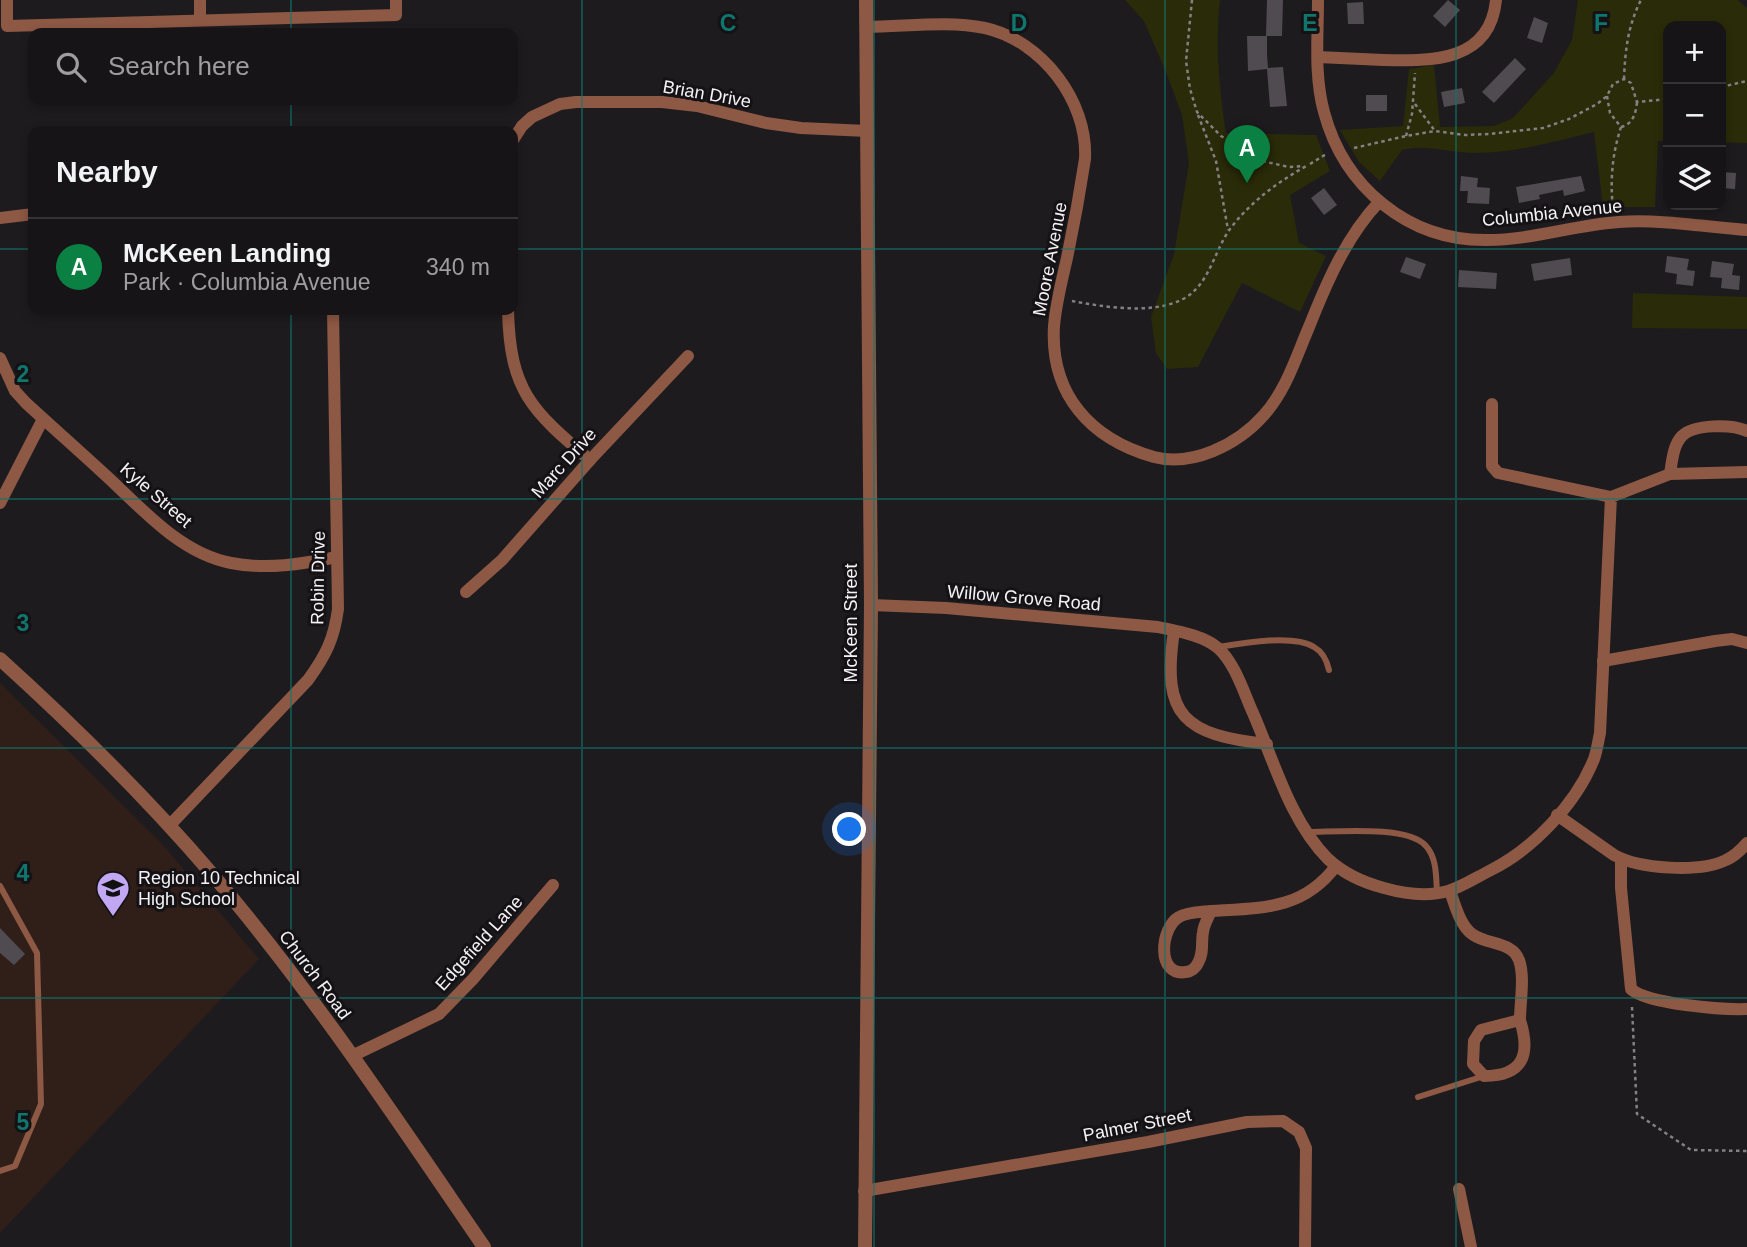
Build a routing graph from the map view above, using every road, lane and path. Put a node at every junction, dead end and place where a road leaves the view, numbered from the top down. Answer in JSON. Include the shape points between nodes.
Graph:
{"nodes":[{"id":1,"x":7,"y":0,"type":"edge"},
{"id":2,"x":200,"y":0,"type":"edge"},
{"id":3,"x":396,"y":0,"type":"edge"},
{"id":4,"x":866,"y":0,"type":"edge"},
{"id":5,"x":1192,"y":0,"type":"edge"},
{"id":6,"x":1318,"y":0,"type":"edge"},
{"id":7,"x":1496,"y":0,"type":"edge"},
{"id":8,"x":1642,"y":0,"type":"edge"},
{"id":9,"x":200,"y":19,"type":"junction"},
{"id":10,"x":866,"y":27,"type":"junction"},
{"id":11,"x":1318,"y":57,"type":"junction"},
{"id":12,"x":1415,"y":70,"type":"dead end"},
{"id":13,"x":1624,"y":79,"type":"junction"},
{"id":14,"x":1747,"y":81,"type":"edge"},
{"id":15,"x":1726,"y":86,"type":"edge"},
{"id":16,"x":1607,"y":96,"type":"junction"},
{"id":17,"x":1663,"y":99,"type":"edge"},
{"id":18,"x":1413,"y":101,"type":"junction"},
{"id":19,"x":1637,"y":102,"type":"junction"},
{"id":20,"x":1196,"y":112,"type":"junction"},
{"id":21,"x":1621,"y":127,"type":"junction"},
{"id":22,"x":867,"y":131,"type":"junction"},
{"id":23,"x":1435,"y":131,"type":"junction"},
{"id":24,"x":518,"y":132,"type":"edge"},
{"id":25,"x":1406,"y":136,"type":"junction"},
{"id":26,"x":1348,"y":149,"type":"dead end"},
{"id":27,"x":1328,"y":153,"type":"dead end"},
{"id":28,"x":1308,"y":164,"type":"junction"},
{"id":29,"x":1379,"y":202,"type":"junction"},
{"id":30,"x":28,"y":215,"type":"edge"},
{"id":31,"x":0,"y":218,"type":"edge"},
{"id":32,"x":1615,"y":222,"type":"junction"},
{"id":33,"x":1747,"y":230,"type":"edge"},
{"id":34,"x":1228,"y":231,"type":"junction"},
{"id":35,"x":1058,"y":299,"type":"junction"},
{"id":36,"x":333,"y":315,"type":"edge"},
{"id":37,"x":508,"y":315,"type":"edge"},
{"id":38,"x":688,"y":356,"type":"dead end"},
{"id":39,"x":0,"y":358,"type":"edge"},
{"id":40,"x":1492,"y":404,"type":"dead end"},
{"id":41,"x":43,"y":419,"type":"junction"},
{"id":42,"x":1747,"y":431,"type":"edge"},
{"id":43,"x":590,"y":460,"type":"junction"},
{"id":44,"x":1747,"y":472,"type":"edge"},
{"id":45,"x":1670,"y":474,"type":"junction"},
{"id":46,"x":1611,"y":497,"type":"junction"},
{"id":47,"x":0,"y":503,"type":"edge"},
{"id":48,"x":337,"y":557,"type":"junction"},
{"id":49,"x":466,"y":592,"type":"dead end"},
{"id":50,"x":871,"y":605,"type":"junction"},
{"id":51,"x":1174,"y":631,"type":"junction"},
{"id":52,"x":1747,"y":643,"type":"edge"},
{"id":53,"x":1217,"y":647,"type":"junction"},
{"id":54,"x":0,"y":659,"type":"edge"},
{"id":55,"x":1603,"y":661,"type":"junction"},
{"id":56,"x":1329,"y":670,"type":"dead end"},
{"id":57,"x":1267,"y":744,"type":"junction"},
{"id":58,"x":1557,"y":815,"type":"junction"},
{"id":59,"x":169,"y":826,"type":"junction"},
{"id":60,"x":1308,"y":832,"type":"junction"},
{"id":61,"x":1747,"y":843,"type":"edge"},
{"id":62,"x":1621,"y":859,"type":"junction"},
{"id":63,"x":1336,"y":866,"type":"junction"},
{"id":64,"x":553,"y":885,"type":"dead end"},
{"id":65,"x":0,"y":886,"type":"edge"},
{"id":66,"x":1443,"y":892,"type":"junction"},
{"id":67,"x":1211,"y":911,"type":"junction"},
{"id":68,"x":1631,"y":989,"type":"junction"},
{"id":69,"x":1747,"y":1009,"type":"edge"},
{"id":70,"x":1520,"y":1020,"type":"junction"},
{"id":71,"x":352,"y":1056,"type":"junction"},
{"id":72,"x":1484,"y":1076,"type":"junction"},
{"id":73,"x":1418,"y":1097,"type":"dead end"},
{"id":74,"x":1747,"y":1152,"type":"edge"},
{"id":75,"x":0,"y":1171,"type":"edge"},
{"id":76,"x":1459,"y":1189,"type":"dead end"},
{"id":77,"x":864,"y":1191,"type":"junction"},
{"id":78,"x":484,"y":1247,"type":"edge"},
{"id":79,"x":865,"y":1247,"type":"edge"},
{"id":80,"x":1305,"y":1247,"type":"edge"},
{"id":81,"x":1471,"y":1247,"type":"edge"}],
"edges":[{"from":1,"to":9,"type":"street","via":[[7,26]]},
{"from":2,"to":9,"type":"street"},
{"from":3,"to":9,"type":"street","via":[[396,15]]},
{"from":4,"to":10,"type":"street","name":"McKeen Street"},
{"from":5,"to":20,"type":"path","via":[[1186,61]]},
{"from":6,"to":11,"type":"street","name":"Columbia Avenue"},
{"from":7,"to":11,"type":"street","via":[[1486,30],[1454,56],[1422,61]]},
{"from":8,"to":13,"type":"path","via":[[1627,40]]},
{"from":10,"to":22,"type":"street","name":"McKeen Street"},
{"from":10,"to":35,"type":"street","name":"Moore Avenue","via":[[936,24],[987,29],[1018,41],[1063,83],[1081,120],[1086,146]]},
{"from":11,"to":29,"type":"street","name":"Columbia Avenue","via":[[1323,110],[1331,135],[1343,160]]},
{"from":12,"to":18,"type":"path"},
{"from":13,"to":16,"type":"path","via":[[1613,84]]},
{"from":13,"to":19,"type":"path"},
{"from":14,"to":15,"type":"path"},
{"from":16,"to":21,"type":"path","via":[[1610,113]]},
{"from":16,"to":23,"type":"path","via":[[1569,119],[1543,128],[1465,135]]},
{"from":17,"to":19,"type":"path"},
{"from":18,"to":23,"type":"path"},
{"from":18,"to":25,"type":"path"},
{"from":19,"to":21,"type":"path","via":[[1633,117]]},
{"from":20,"to":28,"type":"path","via":[[1221,136],[1262,161],[1289,167]]},
{"from":20,"to":34,"type":"path","via":[[1216,161]]},
{"from":21,"to":32,"type":"path","via":[[1612,168]]},
{"from":22,"to":24,"type":"street","name":"Brian Drive","via":[[801,128],[662,102],[576,102],[532,117]]},
{"from":22,"to":50,"type":"street","name":"McKeen Street"},
{"from":23,"to":25,"type":"path"},
{"from":25,"to":26,"type":"path"},
{"from":27,"to":28,"type":"path"},
{"from":28,"to":34,"type":"path","via":[[1255,200]]},
{"from":29,"to":32,"type":"street","name":"Columbia Avenue","via":[[1401,218],[1466,239],[1519,238]]},
{"from":29,"to":35,"type":"street","name":"Moore Avenue","via":[[1344,251],[1278,395],[1264,415],[1226,444],[1199,457],[1159,458],[1142,453],[1109,439],[1083,417],[1066,391],[1057,364]]},
{"from":30,"to":31,"type":"street"},
{"from":32,"to":33,"type":"street","name":"Columbia Avenue"},
{"from":34,"to":35,"type":"path","via":[[1202,283],[1182,300],[1123,308]]},
{"from":36,"to":48,"type":"street","name":"Robin Drive"},
{"from":37,"to":43,"type":"street","via":[[513,365],[530,401],[548,424]]},
{"from":38,"to":43,"type":"street","name":"Marc Drive"},
{"from":39,"to":41,"type":"street","name":"Kyle Street","via":[[15,391]]},
{"from":40,"to":46,"type":"street","via":[[1492,466],[1498,472]]},
{"from":41,"to":47,"type":"street"},
{"from":41,"to":48,"type":"street","name":"Kyle Street","via":[[168,532],[196,551],[247,565],[300,565]]},
{"from":42,"to":45,"type":"street","via":[[1720,426],[1686,433],[1675,449]]},
{"from":43,"to":49,"type":"street","name":"Marc Drive","via":[[502,560]]},
{"from":44,"to":45,"type":"street"},
{"from":45,"to":46,"type":"street"},
{"from":46,"to":55,"type":"street"},
{"from":48,"to":59,"type":"street","name":"Robin Drive","via":[[335,634],[324,658]]},
{"from":50,"to":51,"type":"street","name":"Willow Grove Road","via":[[959,609]]},
{"from":50,"to":77,"type":"street","name":"McKeen Street"},
{"from":51,"to":53,"type":"street","name":"Willow Grove Road"},
{"from":51,"to":57,"type":"street","via":[[1173,694],[1186,721],[1218,736]]},
{"from":52,"to":55,"type":"street","via":[[1714,641]]},
{"from":53,"to":56,"type":"lane","name":"Willow Grove Road","via":[[1269,640],[1304,643],[1321,653]]},
{"from":53,"to":57,"type":"street","via":[[1236,676]]},
{"from":54,"to":59,"type":"street","name":"Church Road"},
{"from":55,"to":58,"type":"street","via":[[1604,699],[1594,759]]},
{"from":57,"to":60,"type":"street"},
{"from":58,"to":62,"type":"street"},
{"from":58,"to":66,"type":"street","via":[[1506,863]]},
{"from":59,"to":71,"type":"street","name":"Church Road","via":[[271,947]]},
{"from":60,"to":63,"type":"street"},
{"from":60,"to":66,"type":"lane","via":[[1413,836],[1433,857]]},
{"from":61,"to":62,"type":"street","via":[[1710,866],[1674,867]]},
{"from":62,"to":68,"type":"street"},
{"from":63,"to":66,"type":"street","via":[[1382,888]]},
{"from":63,"to":67,"type":"street","via":[[1324,882],[1297,900]]},
{"from":64,"to":71,"type":"street","name":"Edgefield Lane","via":[[439,1014]]},
{"from":65,"to":75,"type":"lane","via":[[37,953],[41,1104],[15,1166]]},
{"from":66,"to":70,"type":"street","via":[[1467,929],[1507,947],[1518,959]]},
{"from":67,"to":67,"type":"street","via":[[1196,967],[1174,973],[1165,962],[1170,925],[1182,915]]},
{"from":68,"to":69,"type":"street","via":[[1646,998]]},
{"from":68,"to":74,"type":"path","via":[[1637,1114],[1691,1150]]},
{"from":70,"to":72,"type":"street","via":[[1523,1059],[1500,1076]]},
{"from":70,"to":72,"type":"street","via":[[1481,1030],[1474,1041],[1473,1065]]},
{"from":71,"to":78,"type":"street","name":"Church Road"},
{"from":72,"to":73,"type":"lane"},
{"from":76,"to":81,"type":"street"},
{"from":77,"to":79,"type":"street","name":"McKeen Street"},
{"from":77,"to":80,"type":"street","name":"Palmer Street","via":[[1247,1122],[1283,1121],[1300,1132],[1306,1148]]}]}
